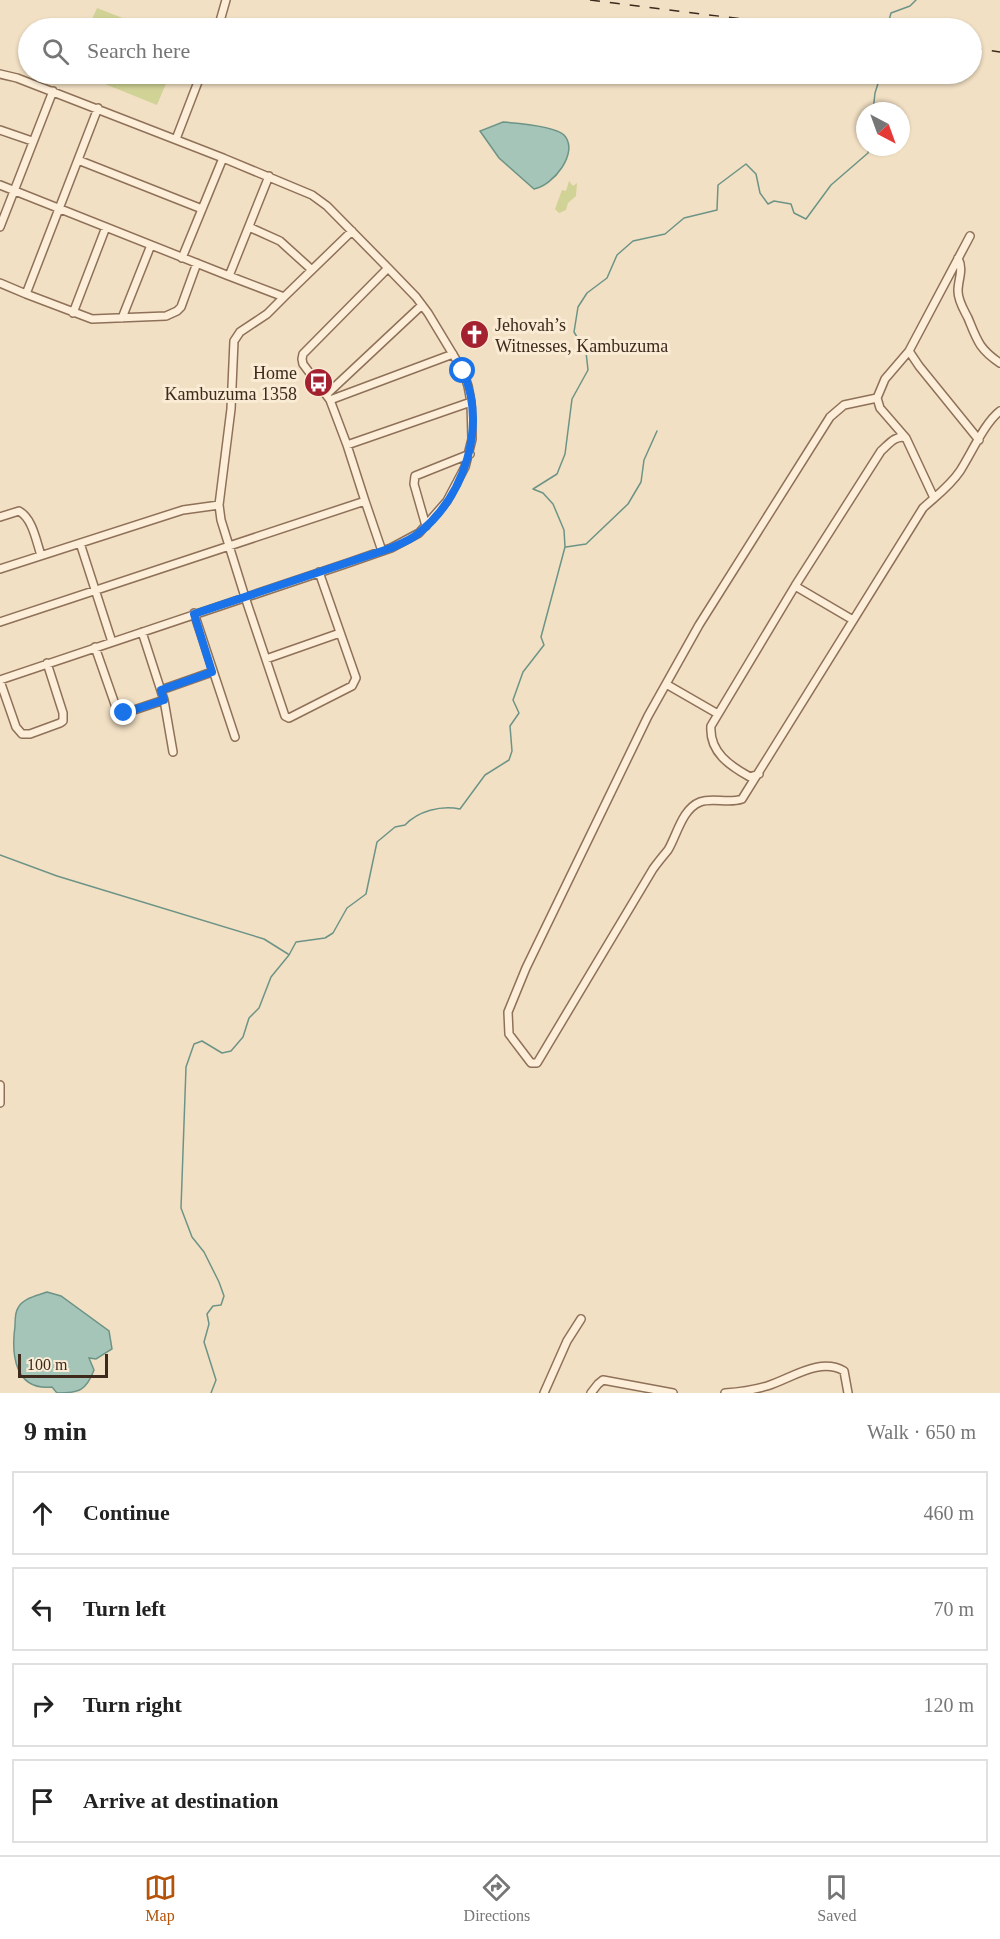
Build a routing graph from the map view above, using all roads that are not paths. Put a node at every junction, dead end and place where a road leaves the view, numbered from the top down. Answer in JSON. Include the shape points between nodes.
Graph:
{"nodes":[{"id":1,"x":226,"y":0,"type":"edge"},
{"id":2,"x":221,"y":18,"type":"edge"},
{"id":3,"x":0,"y":74,"type":"edge"},
{"id":4,"x":18,"y":78,"type":"edge"},
{"id":5,"x":34,"y":84,"type":"edge"},
{"id":6,"x":197,"y":84,"type":"edge"},
{"id":7,"x":53,"y":91,"type":"junction"},
{"id":8,"x":98,"y":108,"type":"junction"},
{"id":9,"x":0,"y":130,"type":"edge"},
{"id":10,"x":176,"y":139,"type":"junction"},
{"id":11,"x":32,"y":141,"type":"junction"},
{"id":12,"x":223,"y":158,"type":"junction"},
{"id":13,"x":78,"y":160,"type":"junction"},
{"id":14,"x":269,"y":176,"type":"junction"},
{"id":15,"x":0,"y":186,"type":"edge"},
{"id":16,"x":14,"y":191,"type":"junction"},
{"id":17,"x":60,"y":208,"type":"junction"},
{"id":18,"x":202,"y":209,"type":"junction"},
{"id":19,"x":0,"y":227,"type":"edge"},
{"id":20,"x":106,"y":227,"type":"junction"},
{"id":21,"x":249,"y":227,"type":"junction"},
{"id":22,"x":352,"y":231,"type":"junction"},
{"id":23,"x":970,"y":236,"type":"dead end"},
{"id":24,"x":151,"y":245,"type":"junction"},
{"id":25,"x":182,"y":258,"type":"junction"},
{"id":26,"x":958,"y":258,"type":"junction"},
{"id":27,"x":197,"y":263,"type":"junction"},
{"id":28,"x":388,"y":268,"type":"junction"},
{"id":29,"x":312,"y":270,"type":"junction"},
{"id":30,"x":229,"y":276,"type":"junction"},
{"id":31,"x":0,"y":283,"type":"edge"},
{"id":32,"x":26,"y":294,"type":"junction"},
{"id":33,"x":284,"y":297,"type":"junction"},
{"id":34,"x":422,"y":305,"type":"junction"},
{"id":35,"x":73,"y":313,"type":"junction"},
{"id":36,"x":122,"y":318,"type":"junction"},
{"id":37,"x":909,"y":351,"type":"junction"},
{"id":38,"x":453,"y":354,"type":"junction"},
{"id":39,"x":1000,"y":363,"type":"edge"},
{"id":40,"x":328,"y":397,"type":"junction"},
{"id":41,"x":877,"y":398,"type":"junction"},
{"id":42,"x":471,"y":402,"type":"junction"},
{"id":43,"x":1000,"y":411,"type":"edge"},
{"id":44,"x":906,"y":438,"type":"junction"},
{"id":45,"x":979,"y":440,"type":"junction"},
{"id":46,"x":347,"y":445,"type":"junction"},
{"id":47,"x":470,"y":454,"type":"junction"},
{"id":48,"x":934,"y":498,"type":"junction"},
{"id":49,"x":365,"y":501,"type":"junction"},
{"id":50,"x":219,"y":505,"type":"junction"},
{"id":51,"x":0,"y":517,"type":"edge"},
{"id":52,"x":426,"y":526,"type":"junction"},
{"id":53,"x":80,"y":543,"type":"junction"},
{"id":54,"x":229,"y":546,"type":"junction"},
{"id":55,"x":382,"y":551,"type":"junction"},
{"id":56,"x":41,"y":555,"type":"junction"},
{"id":57,"x":0,"y":569,"type":"edge"},
{"id":58,"x":319,"y":573,"type":"junction"},
{"id":59,"x":795,"y":586,"type":"junction"},
{"id":60,"x":95,"y":590,"type":"junction"},
{"id":61,"x":245,"y":597,"type":"junction"},
{"id":62,"x":194,"y":614,"type":"junction"},
{"id":63,"x":853,"y":620,"type":"junction"},
{"id":64,"x":0,"y":622,"type":"edge"},
{"id":65,"x":142,"y":632,"type":"junction"},
{"id":66,"x":340,"y":633,"type":"junction"},
{"id":67,"x":112,"y":642,"type":"junction"},
{"id":68,"x":95,"y":647,"type":"junction"},
{"id":69,"x":266,"y":659,"type":"junction"},
{"id":70,"x":47,"y":663,"type":"junction"},
{"id":71,"x":212,"y":672,"type":"junction"},
{"id":72,"x":0,"y":680,"type":"edge"},
{"id":73,"x":666,"y":684,"type":"junction"},
{"id":74,"x":161,"y":690,"type":"junction"},
{"id":75,"x":164,"y":700,"type":"junction"},
{"id":76,"x":718,"y":714,"type":"junction"},
{"id":77,"x":235,"y":737,"type":"dead end"},
{"id":78,"x":173,"y":752,"type":"dead end"},
{"id":79,"x":759,"y":774,"type":"junction"},
{"id":80,"x":0,"y":1085,"type":"edge"},
{"id":81,"x":0,"y":1102,"type":"edge"},
{"id":82,"x":581,"y":1319,"type":"dead end"},
{"id":83,"x":544,"y":1393,"type":"edge"},
{"id":84,"x":591,"y":1393,"type":"edge"},
{"id":85,"x":673,"y":1393,"type":"edge"},
{"id":86,"x":725,"y":1393,"type":"edge"},
{"id":87,"x":848,"y":1393,"type":"edge"}],
"edges":[{"from":1,"to":2,"type":"street"},
{"from":3,"to":4,"type":"street"},
{"from":5,"to":7,"type":"street"},
{"from":6,"to":10,"type":"street"},
{"from":7,"to":8,"type":"street"},
{"from":7,"to":11,"type":"street"},
{"from":8,"to":10,"type":"street"},
{"from":8,"to":13,"type":"street"},
{"from":9,"to":11,"type":"street"},
{"from":10,"to":12,"type":"street"},
{"from":11,"to":16,"type":"street"},
{"from":12,"to":14,"type":"street"},
{"from":12,"to":18,"type":"street"},
{"from":13,"to":17,"type":"street"},
{"from":13,"to":18,"type":"street"},
{"from":14,"to":21,"type":"street"},
{"from":14,"to":22,"type":"street","via":[[312,195]]},
{"from":15,"to":16,"type":"street"},
{"from":16,"to":17,"type":"street"},
{"from":16,"to":19,"type":"street"},
{"from":17,"to":20,"type":"street"},
{"from":17,"to":32,"type":"street"},
{"from":18,"to":25,"type":"street"},
{"from":20,"to":24,"type":"street"},
{"from":20,"to":35,"type":"street"},
{"from":21,"to":29,"type":"street","via":[[280,241]]},
{"from":21,"to":30,"type":"street"},
{"from":22,"to":28,"type":"street"},
{"from":22,"to":29,"type":"street"},
{"from":23,"to":26,"type":"street"},
{"from":24,"to":25,"type":"street"},
{"from":24,"to":36,"type":"street"},
{"from":25,"to":27,"type":"street"},
{"from":26,"to":37,"type":"street"},
{"from":26,"to":39,"type":"street","via":[[962,308],[975,339]]},
{"from":27,"to":30,"type":"street"},
{"from":27,"to":36,"type":"street","via":[[177,312]]},
{"from":28,"to":34,"type":"street"},
{"from":28,"to":40,"type":"street","via":[[303,354],[303,364]]},
{"from":29,"to":33,"type":"street"},
{"from":30,"to":33,"type":"street"},
{"from":31,"to":32,"type":"street"},
{"from":32,"to":35,"type":"street"},
{"from":33,"to":50,"type":"street","via":[[234,341],[229,430]]},
{"from":34,"to":38,"type":"street"},
{"from":34,"to":40,"type":"street"},
{"from":35,"to":36,"type":"street","via":[[98,320]]},
{"from":37,"to":41,"type":"street","via":[[885,379]]},
{"from":37,"to":45,"type":"street"},
{"from":38,"to":40,"type":"street"},
{"from":38,"to":42,"type":"street","via":[[466,378]]},
{"from":40,"to":46,"type":"street"},
{"from":41,"to":44,"type":"street","via":[[880,408]]},
{"from":41,"to":73,"type":"street","via":[[844,405],[830,417],[699,624]]},
{"from":42,"to":46,"type":"street"},
{"from":42,"to":47,"type":"street"},
{"from":43,"to":45,"type":"street"},
{"from":44,"to":48,"type":"street"},
{"from":44,"to":59,"type":"street","via":[[898,438],[881,451]]},
{"from":45,"to":48,"type":"street","via":[[947,488]]},
{"from":46,"to":49,"type":"street"},
{"from":47,"to":52,"type":"street","via":[[455,489]]},
{"from":47,"to":52,"type":"street","via":[[415,476]]},
{"from":48,"to":63,"type":"street","via":[[923,508]]},
{"from":49,"to":54,"type":"street"},
{"from":49,"to":55,"type":"street"},
{"from":50,"to":53,"type":"street","via":[[183,510]]},
{"from":50,"to":54,"type":"street"},
{"from":51,"to":56,"type":"street","via":[[19,511],[23,514]]},
{"from":52,"to":55,"type":"street","via":[[410,539]]},
{"from":53,"to":56,"type":"street"},
{"from":53,"to":60,"type":"street"},
{"from":54,"to":60,"type":"street"},
{"from":54,"to":61,"type":"street"},
{"from":55,"to":58,"type":"street"},
{"from":56,"to":57,"type":"street"},
{"from":58,"to":61,"type":"street"},
{"from":58,"to":66,"type":"street"},
{"from":59,"to":63,"type":"street"},
{"from":59,"to":76,"type":"street"},
{"from":60,"to":64,"type":"street"},
{"from":60,"to":67,"type":"street"},
{"from":61,"to":62,"type":"street"},
{"from":61,"to":69,"type":"street"},
{"from":62,"to":65,"type":"street"},
{"from":62,"to":71,"type":"street"},
{"from":63,"to":79,"type":"street"},
{"from":65,"to":67,"type":"street"},
{"from":65,"to":74,"type":"street"},
{"from":66,"to":69,"type":"street"},
{"from":66,"to":69,"type":"street","via":[[356,678],[352,686],[288,718]]},
{"from":67,"to":68,"type":"street"},
{"from":68,"to":70,"type":"street"},
{"from":68,"to":75,"type":"street","via":[[117,710],[124,713]]},
{"from":70,"to":72,"type":"street"},
{"from":70,"to":72,"type":"street","via":[[63,721],[30,734],[22,734],[16,727]]},
{"from":71,"to":74,"type":"street"},
{"from":71,"to":77,"type":"street"},
{"from":73,"to":76,"type":"street"},
{"from":73,"to":79,"type":"street","via":[[508,1012],[509,1034],[531,1063],[537,1064],[684,816],[700,802],[742,799]]},
{"from":74,"to":75,"type":"street"},
{"from":75,"to":78,"type":"street"},
{"from":76,"to":79,"type":"street","via":[[711,726],[713,745],[737,770],[750,777]]},
{"from":80,"to":81,"type":"street"},
{"from":82,"to":83,"type":"street"},
{"from":84,"to":85,"type":"street","via":[[603,1380]]},
{"from":86,"to":87,"type":"street","via":[[767,1386],[813,1368],[834,1365],[844,1371]]}]}
